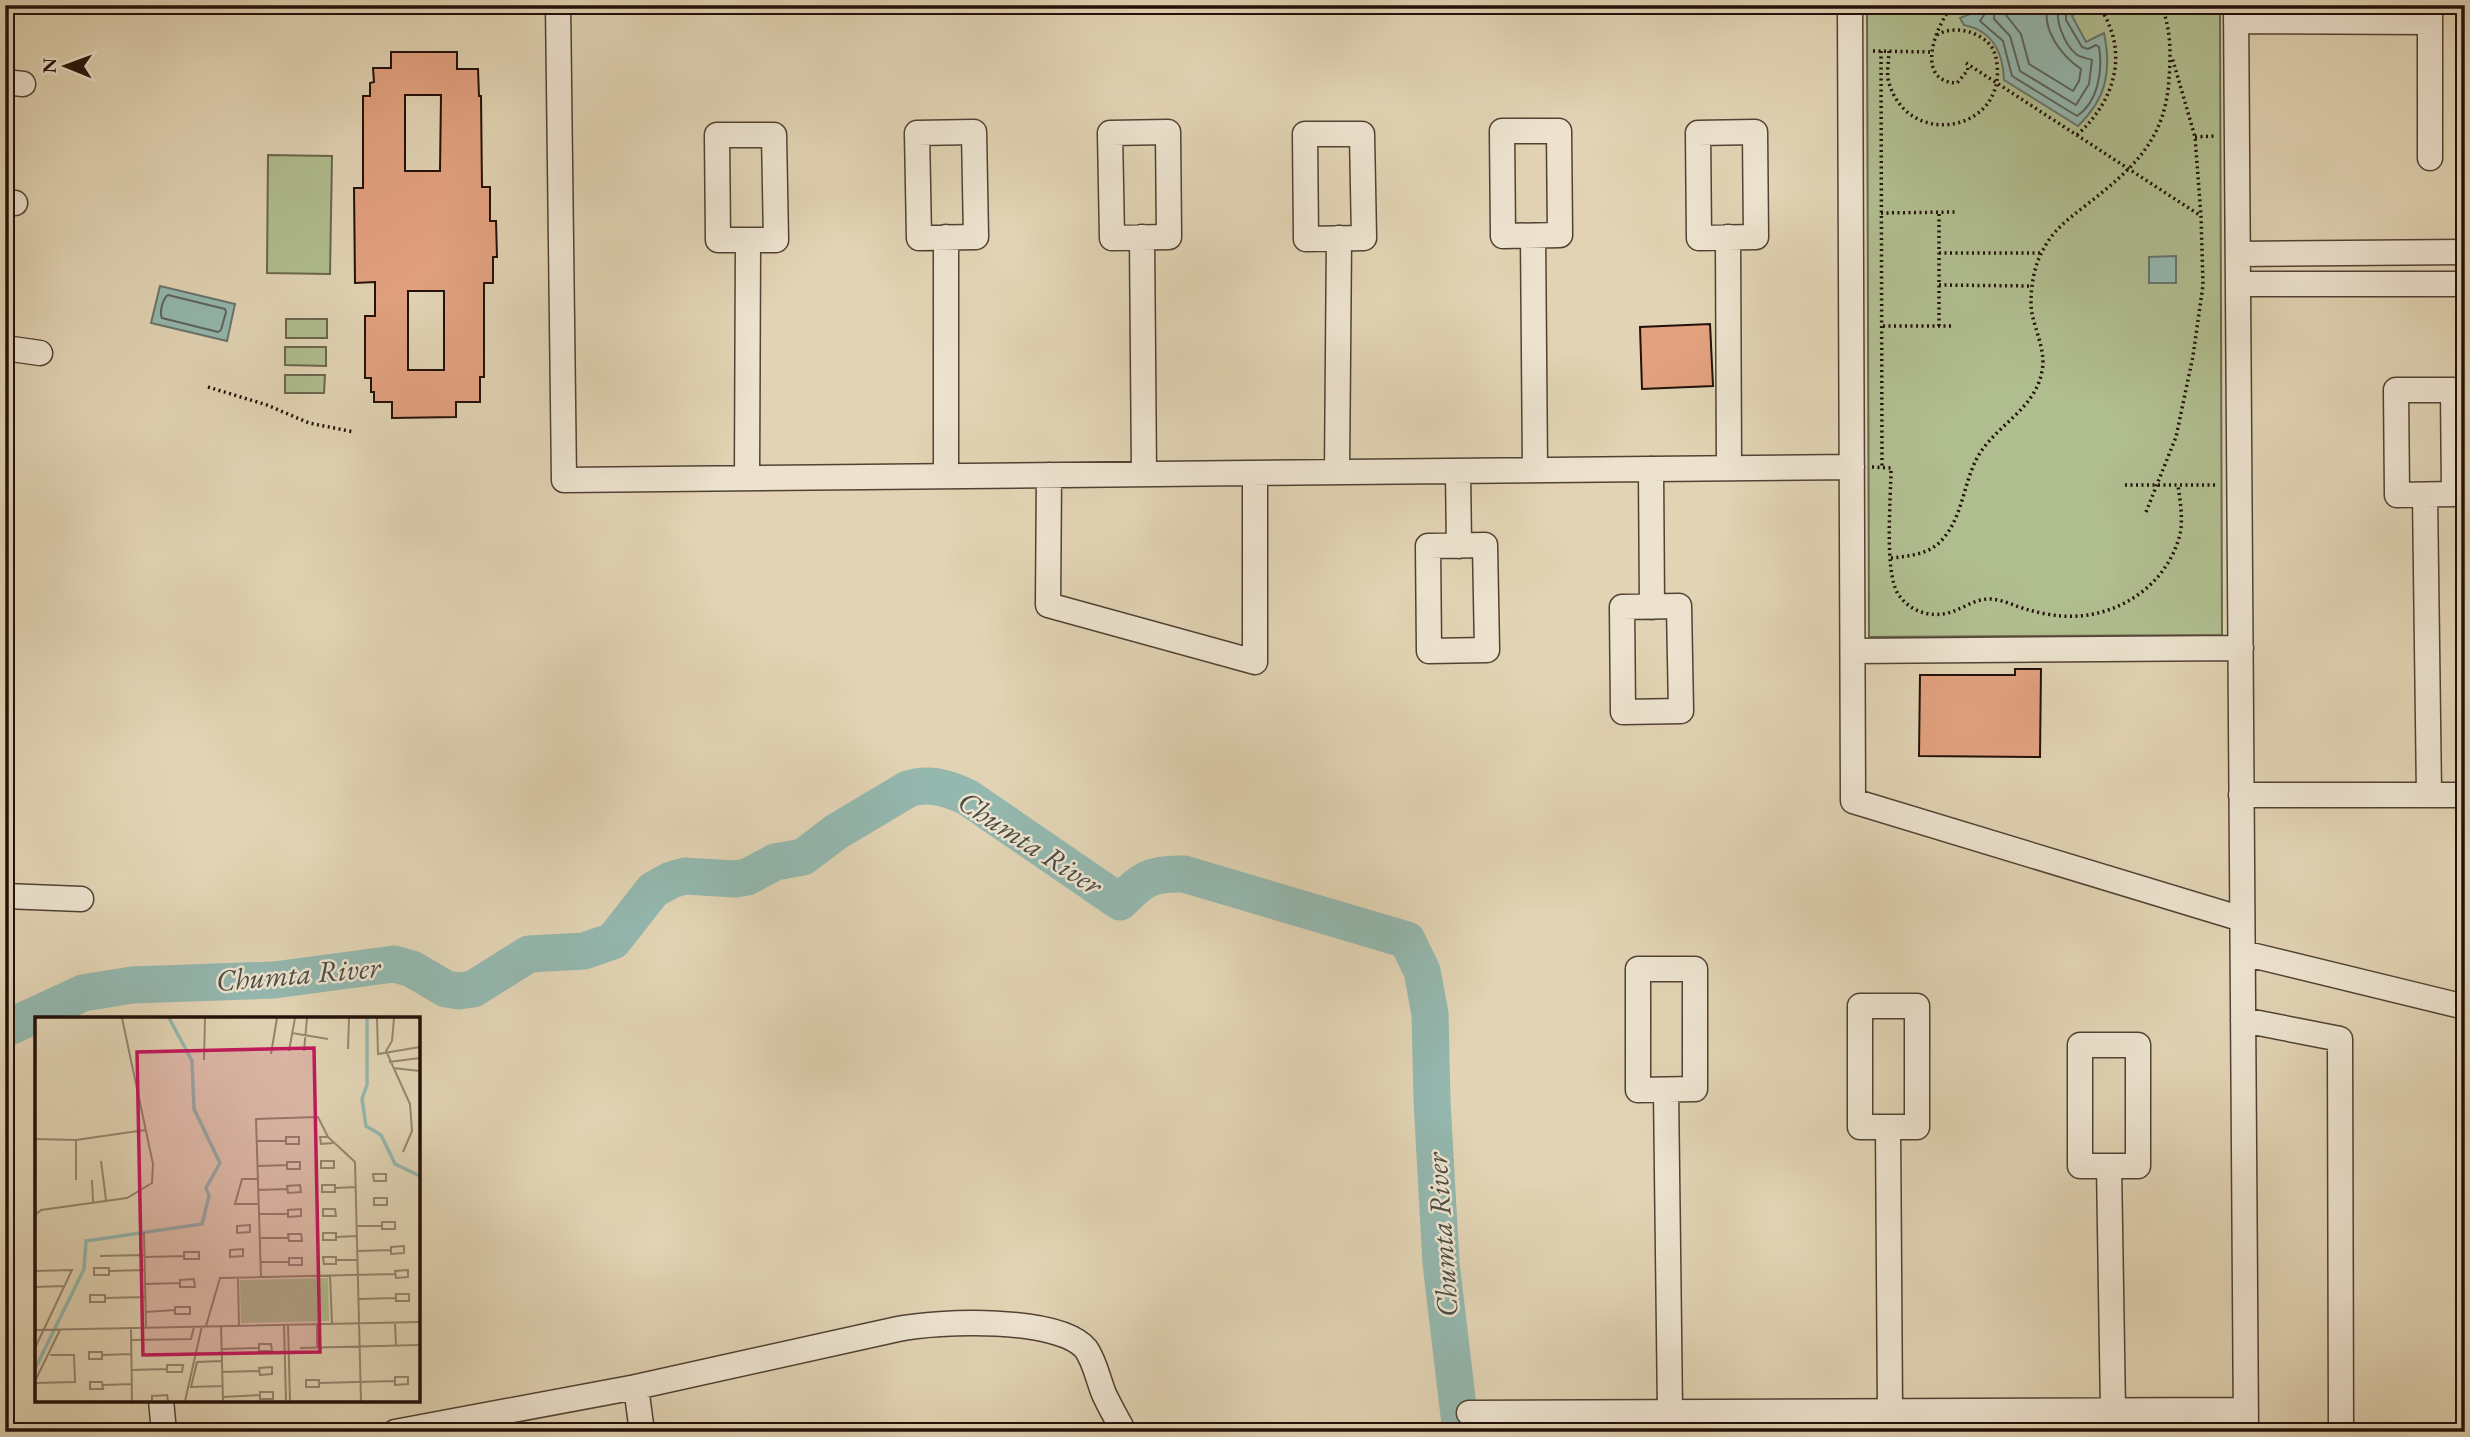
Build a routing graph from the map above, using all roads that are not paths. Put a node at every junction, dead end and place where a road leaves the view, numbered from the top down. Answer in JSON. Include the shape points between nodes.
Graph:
{"nodes":[{"id":1,"x":558,"y":5,"type":"edge"},
{"id":2,"x":1850,"y":5,"type":"edge"},
{"id":3,"x":2236,"y":13,"type":"edge"},
{"id":4,"x":2430,"y":13,"type":"edge"},
{"id":5,"x":2430,"y":158,"type":"dead end"},
{"id":6,"x":1533,"y":236,"type":"junction"},
{"id":7,"x":946,"y":237,"type":"junction"},
{"id":8,"x":1142,"y":237,"type":"junction"},
{"id":9,"x":1728,"y":237,"type":"junction"},
{"id":10,"x":1339,"y":239,"type":"junction"},
{"id":11,"x":748,"y":240,"type":"junction"},
{"id":12,"x":2465,"y":252,"type":"edge"},
{"id":13,"x":2238,"y":254,"type":"junction"},
{"id":14,"x":2238,"y":284,"type":"junction"},
{"id":15,"x":2465,"y":284,"type":"edge"},
{"id":16,"x":5,"y":348,"type":"edge"},
{"id":17,"x":40,"y":353,"type":"dead end"},
{"id":18,"x":1852,"y":467,"type":"junction"},
{"id":19,"x":1729,"y":468,"type":"junction"},
{"id":20,"x":1651,"y":469,"type":"junction"},
{"id":21,"x":1535,"y":470,"type":"junction"},
{"id":22,"x":1458,"y":471,"type":"junction"},
{"id":23,"x":1337,"y":472,"type":"junction"},
{"id":24,"x":1255,"y":473,"type":"junction"},
{"id":25,"x":1144,"y":474,"type":"junction"},
{"id":26,"x":1049,"y":475,"type":"junction"},
{"id":27,"x":946,"y":476,"type":"junction"},
{"id":28,"x":747,"y":478,"type":"junction"},
{"id":29,"x":2425,"y":495,"type":"junction"},
{"id":30,"x":1459,"y":546,"type":"junction"},
{"id":31,"x":1652,"y":607,"type":"junction"},
{"id":32,"x":2241,"y":648,"type":"junction"},
{"id":33,"x":1853,"y":650,"type":"junction"},
{"id":34,"x":2242,"y":795,"type":"junction"},
{"id":35,"x":2429,"y":795,"type":"junction"},
{"id":36,"x":2465,"y":795,"type":"edge"},
{"id":37,"x":5,"y":896,"type":"edge"},
{"id":38,"x":80,"y":899,"type":"dead end"},
{"id":39,"x":2242,"y":919,"type":"junction"},
{"id":40,"x":2243,"y":953,"type":"junction"},
{"id":41,"x":2465,"y":1007,"type":"edge"},
{"id":42,"x":2243,"y":1020,"type":"junction"},
{"id":43,"x":1666,"y":1090,"type":"junction"},
{"id":44,"x":1888,"y":1127,"type":"junction"},
{"id":45,"x":2109,"y":1166,"type":"junction"},
{"id":46,"x":636,"y":1387,"type":"junction"},
{"id":47,"x":161,"y":1402,"type":"edge"},
{"id":48,"x":2113,"y":1410,"type":"junction"},
{"id":49,"x":1890,"y":1411,"type":"junction"},
{"id":50,"x":1469,"y":1413,"type":"dead end"},
{"id":51,"x":1659,"y":1419,"type":"edge"},
{"id":52,"x":1999,"y":1421,"type":"edge"},
{"id":53,"x":2246,"y":1421,"type":"edge"},
{"id":54,"x":1778,"y":1422,"type":"edge"},
{"id":55,"x":164,"y":1432,"type":"edge"},
{"id":56,"x":395,"y":1432,"type":"edge"},
{"id":57,"x":642,"y":1432,"type":"edge"},
{"id":58,"x":1124,"y":1432,"type":"edge"},
{"id":59,"x":2341,"y":1432,"type":"edge"}],
"edges":[{"from":1,"to":28,"type":"street","via":[[564,480]]},
{"from":2,"to":18,"type":"street"},
{"from":3,"to":4,"type":"street"},
{"from":3,"to":13,"type":"street"},
{"from":4,"to":5,"type":"street"},
{"from":6,"to":6,"type":"street","via":[[1560,235],[1559,131],[1502,131],[1503,236]]},
{"from":6,"to":21,"type":"street"},
{"from":7,"to":7,"type":"street","via":[[976,237],[975,132],[917,133],[919,238]]},
{"from":7,"to":27,"type":"street"},
{"from":8,"to":8,"type":"street","via":[[1169,237],[1168,132],[1110,133],[1112,238]]},
{"from":8,"to":25,"type":"street"},
{"from":9,"to":9,"type":"street","via":[[1756,237],[1755,132],[1698,133],[1699,238]]},
{"from":9,"to":19,"type":"street"},
{"from":10,"to":10,"type":"street","via":[[1364,238],[1362,134],[1305,134],[1306,239]]},
{"from":10,"to":23,"type":"street"},
{"from":11,"to":11,"type":"street","via":[[776,240],[774,135],[717,135],[719,240]]},
{"from":11,"to":28,"type":"street"},
{"from":12,"to":13,"type":"street"},
{"from":13,"to":14,"type":"street"},
{"from":14,"to":15,"type":"street"},
{"from":14,"to":32,"type":"street"},
{"from":16,"to":17,"type":"street"},
{"from":18,"to":19,"type":"street"},
{"from":18,"to":33,"type":"street"},
{"from":19,"to":20,"type":"street"},
{"from":20,"to":21,"type":"street"},
{"from":20,"to":31,"type":"street"},
{"from":21,"to":22,"type":"street"},
{"from":22,"to":23,"type":"street"},
{"from":22,"to":30,"type":"street"},
{"from":23,"to":24,"type":"street"},
{"from":24,"to":25,"type":"street"},
{"from":24,"to":26,"type":"street","via":[[1255,662],[1048,605]]},
{"from":25,"to":26,"type":"street"},
{"from":26,"to":27,"type":"street"},
{"from":27,"to":28,"type":"street"},
{"from":29,"to":29,"type":"street","via":[[2454,494],[2453,390],[2396,390],[2397,495]]},
{"from":29,"to":35,"type":"street"},
{"from":30,"to":30,"type":"street","via":[[1428,546],[1429,651],[1486,650],[1485,545]]},
{"from":31,"to":31,"type":"street","via":[[1622,607],[1623,712],[1681,711],[1679,606]]},
{"from":32,"to":33,"type":"street"},
{"from":32,"to":34,"type":"street"},
{"from":33,"to":39,"type":"street","via":[[1853,801]]},
{"from":34,"to":35,"type":"street"},
{"from":34,"to":39,"type":"street"},
{"from":35,"to":36,"type":"street"},
{"from":37,"to":38,"type":"street"},
{"from":39,"to":40,"type":"street"},
{"from":40,"to":41,"type":"street"},
{"from":40,"to":42,"type":"street"},
{"from":42,"to":53,"type":"street"},
{"from":42,"to":59,"type":"street","via":[[2340,1039]]},
{"from":43,"to":43,"type":"street","via":[[1695,1090],[1695,969],[1638,969],[1638,1090]]},
{"from":43,"to":51,"type":"street"},
{"from":44,"to":44,"type":"street","via":[[1917,1127],[1917,1006],[1860,1006],[1860,1127]]},
{"from":44,"to":49,"type":"street"},
{"from":45,"to":45,"type":"street","via":[[2138,1166],[2138,1045],[2080,1045],[2080,1166]]},
{"from":45,"to":48,"type":"street"},
{"from":46,"to":56,"type":"street"},
{"from":46,"to":57,"type":"street"},
{"from":46,"to":58,"type":"street","via":[[912,1326],[1026,1326],[1067,1335],[1084,1348]]},
{"from":47,"to":55,"type":"street"},
{"from":48,"to":52,"type":"street"},
{"from":48,"to":53,"type":"street"},
{"from":49,"to":52,"type":"street"},
{"from":49,"to":54,"type":"street"},
{"from":50,"to":51,"type":"street"},
{"from":51,"to":54,"type":"street"}]}
